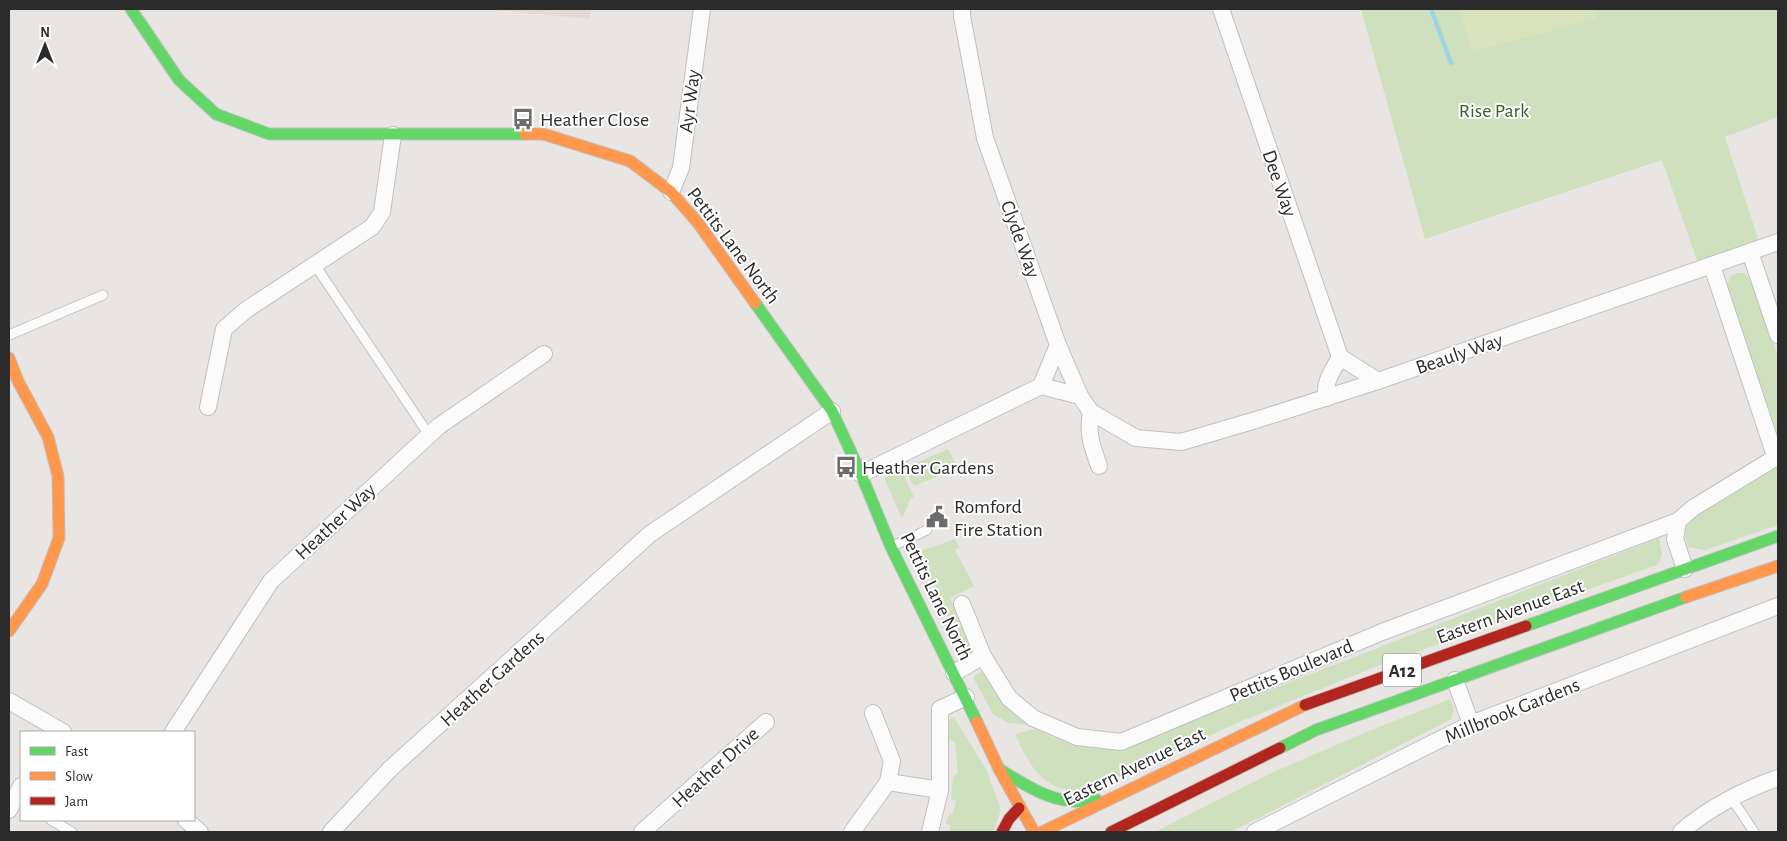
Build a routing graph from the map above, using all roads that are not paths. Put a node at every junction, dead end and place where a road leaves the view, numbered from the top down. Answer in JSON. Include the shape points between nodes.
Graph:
{"nodes":[{"id":1,"x":131,"y":9,"type":"edge"},
{"id":2,"x":702,"y":9,"type":"edge"},
{"id":3,"x":962,"y":9,"type":"edge"},
{"id":4,"x":1221,"y":9,"type":"edge"},
{"id":5,"x":393,"y":135,"type":"junction"},
{"id":6,"x":672,"y":192,"type":"junction"},
{"id":7,"x":1778,"y":242,"type":"edge"},
{"id":8,"x":1750,"y":252,"type":"junction"},
{"id":9,"x":314,"y":265,"type":"junction"},
{"id":10,"x":1712,"y":266,"type":"junction"},
{"id":11,"x":103,"y":295,"type":"dead end"},
{"id":12,"x":9,"y":335,"type":"edge"},
{"id":13,"x":1778,"y":335,"type":"edge"},
{"id":14,"x":1058,"y":344,"type":"junction"},
{"id":15,"x":544,"y":354,"type":"dead end"},
{"id":16,"x":1340,"y":357,"type":"junction"},
{"id":17,"x":9,"y":358,"type":"edge"},
{"id":18,"x":1378,"y":381,"type":"junction"},
{"id":19,"x":1041,"y":386,"type":"junction"},
{"id":20,"x":1080,"y":396,"type":"junction"},
{"id":21,"x":1326,"y":398,"type":"junction"},
{"id":22,"x":208,"y":407,"type":"dead end"},
{"id":23,"x":832,"y":411,"type":"junction"},
{"id":24,"x":1091,"y":412,"type":"junction"},
{"id":25,"x":429,"y":435,"type":"junction"},
{"id":26,"x":1136,"y":438,"type":"joint"},
{"id":27,"x":1777,"y":456,"type":"edge"},
{"id":28,"x":1099,"y":466,"type":"dead end"},
{"id":29,"x":861,"y":474,"type":"junction"},
{"id":30,"x":1678,"y":521,"type":"junction"},
{"id":31,"x":927,"y":530,"type":"dead end"},
{"id":32,"x":1778,"y":536,"type":"edge"},
{"id":33,"x":891,"y":547,"type":"junction"},
{"id":34,"x":1778,"y":566,"type":"edge"},
{"id":35,"x":1685,"y":569,"type":"junction"},
{"id":36,"x":962,"y":604,"type":"dead end"},
{"id":37,"x":1778,"y":606,"type":"edge"},
{"id":38,"x":9,"y":631,"type":"edge"},
{"id":39,"x":983,"y":656,"type":"junction"},
{"id":40,"x":954,"y":673,"type":"junction"},
{"id":41,"x":1454,"y":680,"type":"junction"},
{"id":42,"x":966,"y":697,"type":"junction"},
{"id":43,"x":9,"y":701,"type":"edge"},
{"id":44,"x":873,"y":713,"type":"dead end"},
{"id":45,"x":766,"y":722,"type":"dead end"},
{"id":46,"x":1471,"y":724,"type":"junction"},
{"id":47,"x":52,"y":729,"type":"edge"},
{"id":48,"x":173,"y":731,"type":"edge"},
{"id":49,"x":999,"y":769,"type":"junction"},
{"id":50,"x":1778,"y":778,"type":"edge"},
{"id":51,"x":888,"y":782,"type":"junction"},
{"id":52,"x":940,"y":790,"type":"junction"},
{"id":53,"x":1127,"y":790,"type":"junction"},
{"id":54,"x":1732,"y":799,"type":"junction"},
{"id":55,"x":1019,"y":808,"type":"junction"},
{"id":56,"x":53,"y":821,"type":"edge"},
{"id":57,"x":187,"y":821,"type":"edge"},
{"id":58,"x":1125,"y":828,"type":"edge"},
{"id":59,"x":72,"y":832,"type":"edge"},
{"id":60,"x":200,"y":832,"type":"edge"},
{"id":61,"x":331,"y":832,"type":"edge"},
{"id":62,"x":642,"y":832,"type":"edge"},
{"id":63,"x":852,"y":832,"type":"edge"},
{"id":64,"x":930,"y":832,"type":"edge"},
{"id":65,"x":1002,"y":832,"type":"edge"},
{"id":66,"x":1034,"y":832,"type":"edge"},
{"id":67,"x":1042,"y":832,"type":"edge"},
{"id":68,"x":1111,"y":832,"type":"edge"},
{"id":69,"x":1255,"y":832,"type":"edge"},
{"id":70,"x":1681,"y":832,"type":"edge"},
{"id":71,"x":1754,"y":832,"type":"edge"}],
"edges":[{"from":1,"to":5,"type":"main road","name":"Pettits Lane North","via":[[179,80],[216,114],[269,134]]},
{"from":2,"to":6,"type":"street","name":"Ayr Way","via":[[681,168]]},
{"from":3,"to":14,"type":"street","name":"Clyde Way","via":[[985,138]]},
{"from":4,"to":16,"type":"street","name":"Dee Way"},
{"from":5,"to":6,"type":"main road","name":"Pettits Lane North","via":[[543,134],[630,160]]},
{"from":5,"to":9,"type":"street","via":[[382,212],[372,227]]},
{"from":6,"to":23,"type":"main road","name":"Pettits Lane North","via":[[698,223]]},
{"from":7,"to":8,"type":"street","name":"Beauly Way"},
{"from":8,"to":10,"type":"street","name":"Beauly Way"},
{"from":8,"to":13,"type":"street"},
{"from":9,"to":22,"type":"street","via":[[224,328]]},
{"from":9,"to":25,"type":"lane"},
{"from":10,"to":18,"type":"street","name":"Beauly Way"},
{"from":10,"to":27,"type":"street"},
{"from":11,"to":12,"type":"lane"},
{"from":14,"to":19,"type":"street"},
{"from":14,"to":20,"type":"street","name":"Clyde Way"},
{"from":15,"to":25,"type":"street","name":"Heather Way"},
{"from":16,"to":18,"type":"street"},
{"from":16,"to":21,"type":"street","via":[[1324,392]]},
{"from":17,"to":38,"type":"main road","via":[[48,437],[58,476],[59,538],[42,584]]},
{"from":18,"to":21,"type":"street","name":"Beauly Way"},
{"from":19,"to":20,"type":"street"},
{"from":19,"to":29,"type":"street"},
{"from":20,"to":24,"type":"street","name":"Clyde Way"},
{"from":21,"to":26,"type":"street","name":"Beauly Way","via":[[1181,442]]},
{"from":23,"to":29,"type":"main road","name":"Pettits Lane North"},
{"from":23,"to":61,"type":"street","name":"Heather Gardens","via":[[650,534],[390,769]]},
{"from":24,"to":26,"type":"street","name":"Clyde Way"},
{"from":24,"to":28,"type":"street","via":[[1088,428]]},
{"from":25,"to":48,"type":"street","name":"Heather Way","via":[[271,581]]},
{"from":27,"to":30,"type":"street","name":"Pettits Boulevard","via":[[1693,508]]},
{"from":29,"to":33,"type":"main road","name":"Pettits Lane North"},
{"from":30,"to":35,"type":"street","via":[[1675,539]]},
{"from":30,"to":39,"type":"street","name":"Pettits Boulevard","via":[[1382,632],[1121,742],[1077,737],[1033,718],[1009,698]]},
{"from":31,"to":33,"type":"lane"},
{"from":32,"to":35,"type":"main road","name":"Eastern Avenue East","number":"A12"},
{"from":33,"to":40,"type":"main road","name":"Pettits Lane North"},
{"from":34,"to":41,"type":"main road","number":"A12"},
{"from":35,"to":53,"type":"main road","name":"Eastern Avenue East","number":"A12","via":[[1307,704]]},
{"from":36,"to":39,"type":"street","name":"Pettits Boulevard"},
{"from":37,"to":46,"type":"street","name":"Millbrook Gardens"},
{"from":39,"to":40,"type":"street"},
{"from":40,"to":42,"type":"main road","name":"Pettits Lane North"},
{"from":41,"to":46,"type":"street"},
{"from":41,"to":58,"type":"main road","number":"A12","via":[[1316,730]]},
{"from":42,"to":49,"type":"main road","name":"Pettits Lane North"},
{"from":42,"to":52,"type":"street","via":[[940,709]]},
{"from":43,"to":47,"type":"street"},
{"from":44,"to":51,"type":"street","via":[[892,761]]},
{"from":45,"to":62,"type":"street","name":"Heather Drive"},
{"from":46,"to":69,"type":"street","name":"Millbrook Gardens"},
{"from":49,"to":53,"type":"main road","via":[[1026,786],[1071,803],[1085,803]]},
{"from":49,"to":55,"type":"main road","name":"Pettits Lane North"},
{"from":50,"to":54,"type":"street"},
{"from":51,"to":52,"type":"street"},
{"from":51,"to":63,"type":"street"},
{"from":52,"to":64,"type":"street"},
{"from":53,"to":67,"type":"main road","name":"Eastern Avenue East","number":"A12"},
{"from":54,"to":70,"type":"street"},
{"from":54,"to":71,"type":"lane"},
{"from":55,"to":65,"type":"main road"},
{"from":55,"to":66,"type":"main road","name":"Pettits Lane North"},
{"from":56,"to":59,"type":"lane"},
{"from":57,"to":60,"type":"street"},
{"from":58,"to":68,"type":"main road","number":"A12"}]}
